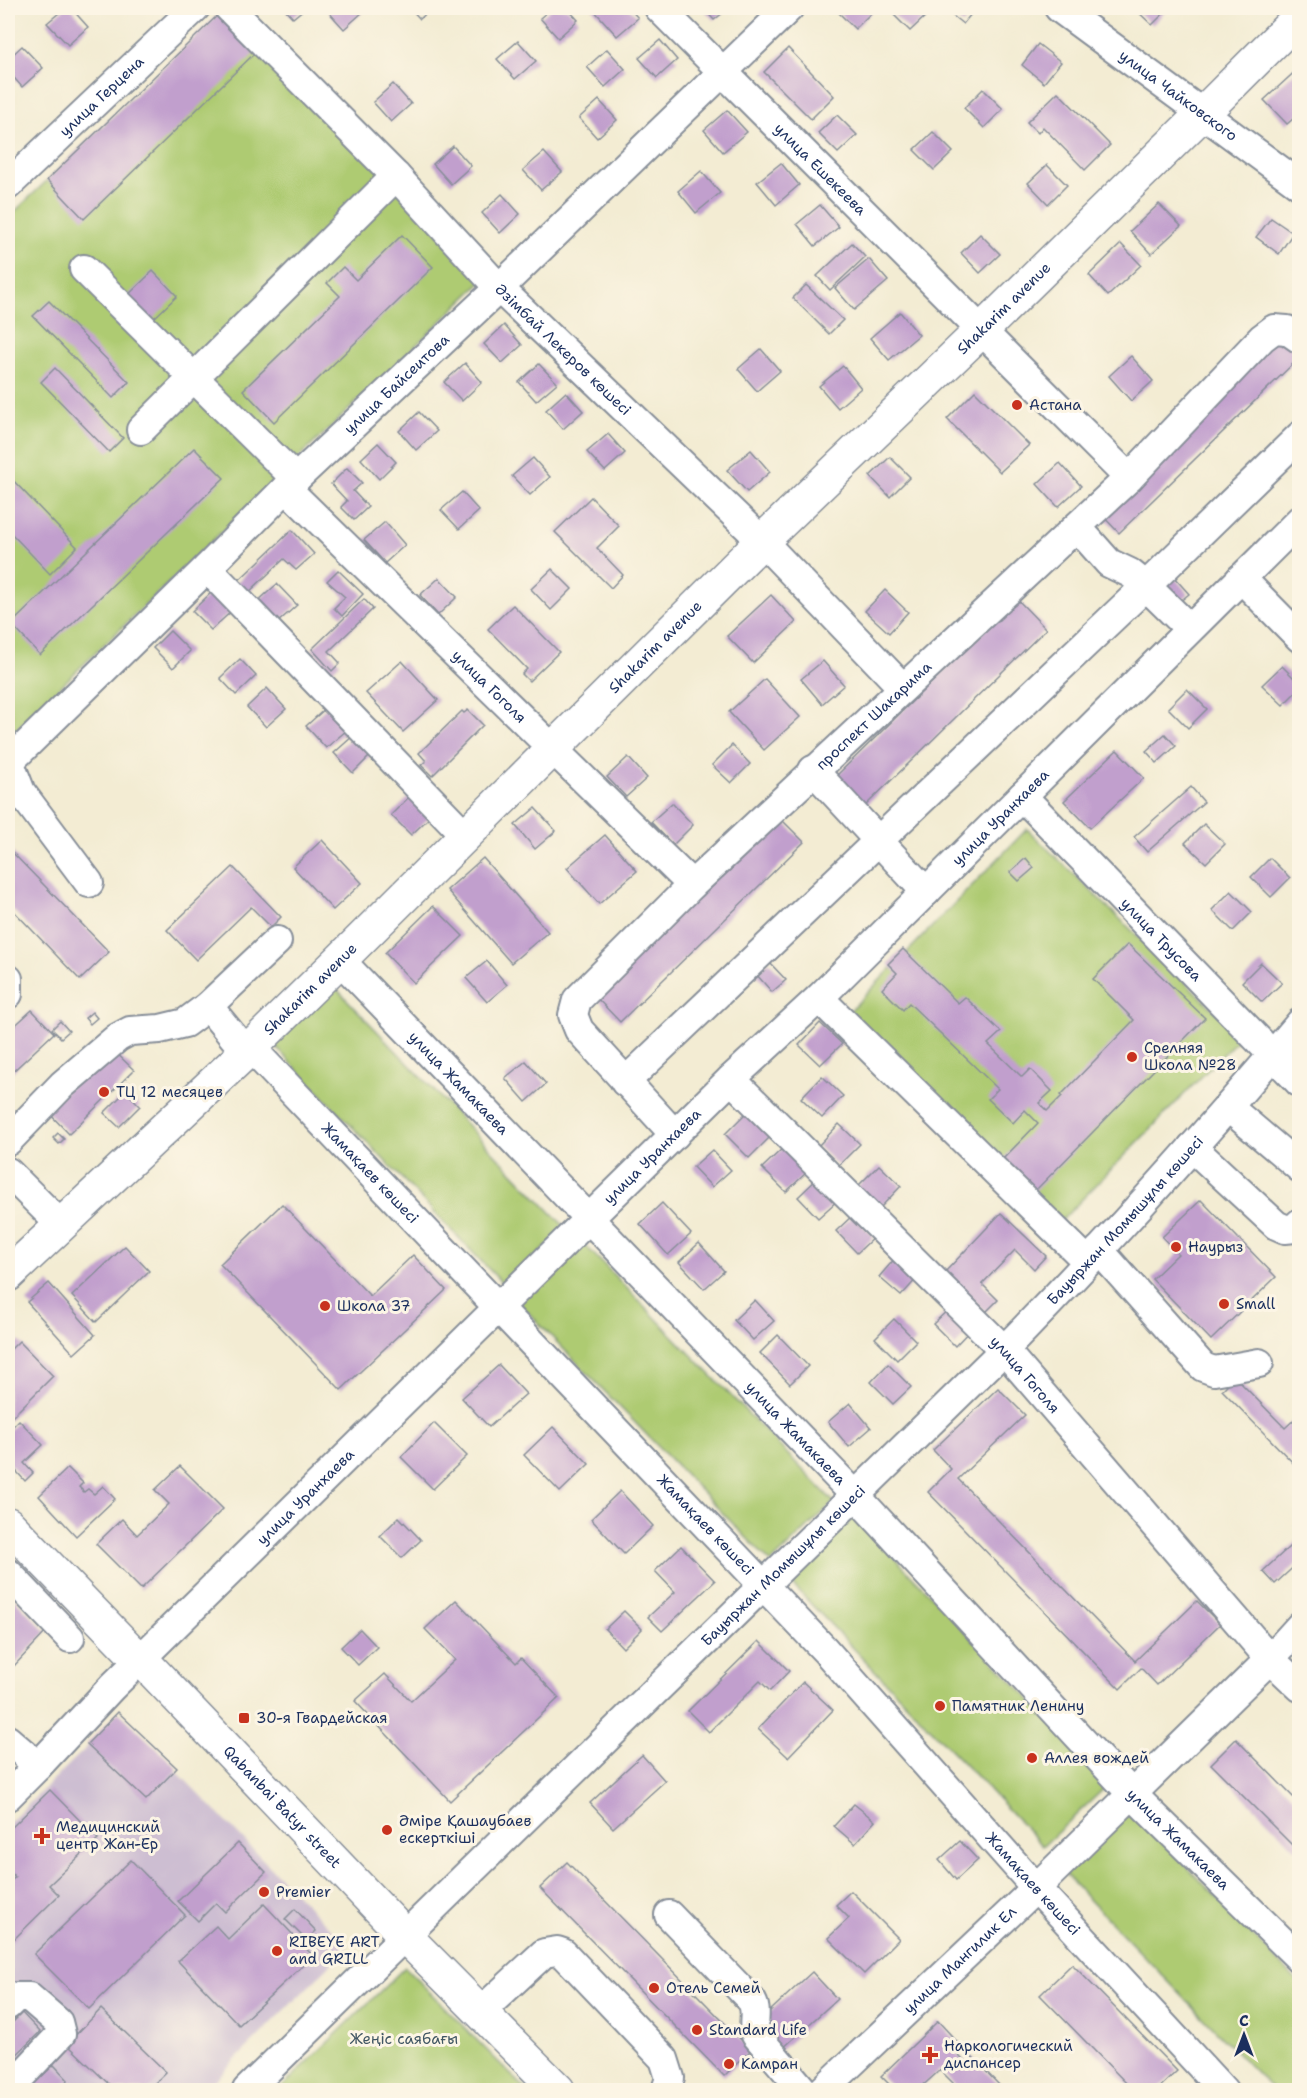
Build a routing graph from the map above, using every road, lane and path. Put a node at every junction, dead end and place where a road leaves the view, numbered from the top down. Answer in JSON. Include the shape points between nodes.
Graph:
{"nodes":[{"id":1,"x":195,"y":8,"type":"edge"},
{"id":2,"x":229,"y":8,"type":"edge"},
{"id":3,"x":659,"y":8,"type":"edge"},
{"id":4,"x":789,"y":8,"type":"edge"},
{"id":5,"x":1059,"y":8,"type":"edge"},
{"id":6,"x":1299,"y":16,"type":"edge"},
{"id":7,"x":723,"y":73,"type":"junction"},
{"id":8,"x":1203,"y":113,"type":"junction"},
{"id":9,"x":396,"y":176,"type":"junction"},
{"id":10,"x":8,"y":185,"type":"edge"},
{"id":11,"x":1299,"y":185,"type":"edge"},
{"id":12,"x":84,"y":269,"type":"dead end"},
{"id":13,"x":499,"y":288,"type":"junction"},
{"id":14,"x":983,"y":329,"type":"junction"},
{"id":15,"x":1299,"y":339,"type":"edge"},
{"id":16,"x":194,"y":377,"type":"junction"},
{"id":17,"x":141,"y":430,"type":"dead end"},
{"id":18,"x":1299,"y":436,"type":"edge"},
{"id":19,"x":1129,"y":478,"type":"junction"},
{"id":20,"x":291,"y":484,"type":"junction"},
{"id":21,"x":1299,"y":520,"type":"edge"},
{"id":22,"x":1077,"y":527,"type":"junction"},
{"id":23,"x":762,"y":541,"type":"junction"},
{"id":24,"x":207,"y":568,"type":"junction"},
{"id":25,"x":1241,"y":578,"type":"junction"},
{"id":26,"x":1146,"y":586,"type":"junction"},
{"id":27,"x":1189,"y":628,"type":"junction"},
{"id":28,"x":1299,"y":638,"type":"edge"},
{"id":29,"x":902,"y":687,"type":"junction"},
{"id":30,"x":552,"y":749,"type":"junction"},
{"id":31,"x":8,"y":762,"type":"edge"},
{"id":32,"x":813,"y":770,"type":"junction"},
{"id":33,"x":1022,"y":796,"type":"junction"},
{"id":34,"x":466,"y":836,"type":"junction"},
{"id":35,"x":878,"y":840,"type":"junction"},
{"id":36,"x":89,"y":883,"type":"dead end"},
{"id":37,"x":692,"y":885,"type":"junction"},
{"id":38,"x":926,"y":892,"type":"junction"},
{"id":39,"x":277,"y":941,"type":"dead end"},
{"id":40,"x":340,"y":960,"type":"junction"},
{"id":41,"x":8,"y":979,"type":"edge"},
{"id":42,"x":8,"y":994,"type":"edge"},
{"id":43,"x":819,"y":998,"type":"junction"},
{"id":44,"x":208,"y":1006,"type":"junction"},
{"id":45,"x":1299,"y":1023,"type":"edge"},
{"id":46,"x":248,"y":1050,"type":"junction"},
{"id":47,"x":1273,"y":1054,"type":"junction"},
{"id":48,"x":731,"y":1079,"type":"junction"},
{"id":49,"x":625,"y":1082,"type":"junction"},
{"id":50,"x":1299,"y":1083,"type":"edge"},
{"id":51,"x":1228,"y":1107,"type":"junction"},
{"id":52,"x":675,"y":1135,"type":"junction"},
{"id":53,"x":8,"y":1141,"type":"edge"},
{"id":54,"x":1192,"y":1147,"type":"junction"},
{"id":55,"x":1299,"y":1168,"type":"edge"},
{"id":56,"x":8,"y":1172,"type":"edge"},
{"id":57,"x":589,"y":1219,"type":"junction"},
{"id":58,"x":1299,"y":1223,"type":"edge"},
{"id":59,"x":61,"y":1225,"type":"junction"},
{"id":60,"x":1093,"y":1256,"type":"junction"},
{"id":61,"x":8,"y":1275,"type":"edge"},
{"id":62,"x":499,"y":1308,"type":"junction"},
{"id":63,"x":1004,"y":1350,"type":"junction"},
{"id":64,"x":1259,"y":1364,"type":"dead end"},
{"id":65,"x":855,"y":1495,"type":"junction"},
{"id":66,"x":8,"y":1524,"type":"edge"},
{"id":67,"x":8,"y":1573,"type":"edge"},
{"id":68,"x":764,"y":1586,"type":"junction"},
{"id":69,"x":1299,"y":1626,"type":"edge"},
{"id":70,"x":70,"y":1638,"type":"dead end"},
{"id":71,"x":141,"y":1659,"type":"junction"},
{"id":72,"x":1270,"y":1659,"type":"junction"},
{"id":73,"x":1299,"y":1687,"type":"edge"},
{"id":74,"x":8,"y":1740,"type":"edge"},
{"id":75,"x":38,"y":1766,"type":"junction"},
{"id":76,"x":1131,"y":1793,"type":"junction"},
{"id":77,"x":8,"y":1796,"type":"edge"},
{"id":78,"x":1036,"y":1887,"type":"junction"},
{"id":79,"x":669,"y":1915,"type":"dead end"},
{"id":80,"x":406,"y":1936,"type":"junction"},
{"id":81,"x":1299,"y":1959,"type":"edge"},
{"id":82,"x":8,"y":2005,"type":"edge"},
{"id":83,"x":480,"y":2012,"type":"junction"},
{"id":84,"x":8,"y":2090,"type":"edge"},
{"id":85,"x":247,"y":2091,"type":"edge"},
{"id":86,"x":558,"y":2091,"type":"edge"},
{"id":87,"x":666,"y":2091,"type":"edge"},
{"id":88,"x":803,"y":2091,"type":"edge"},
{"id":89,"x":823,"y":2091,"type":"edge"},
{"id":90,"x":1223,"y":2091,"type":"edge"}],
"edges":[{"from":1,"to":10,"type":"street","name":"улица Герцена"},
{"from":2,"to":9,"type":"street","name":"Әзімбай Лекеров көшесі"},
{"from":3,"to":7,"type":"street","name":"улица Ешекеева"},
{"from":4,"to":7,"type":"street","name":"улица Байсеитова"},
{"from":5,"to":8,"type":"street","name":"улица Чайковского"},
{"from":6,"to":8,"type":"main road","name":"Shakarim avenue"},
{"from":7,"to":13,"type":"street","name":"улица Байсеитова"},
{"from":7,"to":14,"type":"street","name":"улица Ешекеева"},
{"from":8,"to":11,"type":"street","name":"улица Чайковского"},
{"from":8,"to":14,"type":"main road","name":"Shakarim avenue"},
{"from":9,"to":13,"type":"street","name":"Әзімбай Лекеров көшесі"},
{"from":9,"to":16,"type":"street"},
{"from":12,"to":16,"type":"street","name":"улица Гоголя"},
{"from":13,"to":20,"type":"street","name":"улица Байсеитова"},
{"from":13,"to":23,"type":"street","name":"Әзімбай Лекеров көшесі"},
{"from":14,"to":19,"type":"street","name":"улица Ешекеева"},
{"from":14,"to":23,"type":"main road","name":"Shakarim avenue"},
{"from":15,"to":19,"type":"street","name":"проспект Шакарима","via":[[1287,330],[1274,329],[1262,338]]},
{"from":16,"to":17,"type":"street"},
{"from":16,"to":20,"type":"street","name":"улица Гоголя"},
{"from":18,"to":26,"type":"street"},
{"from":19,"to":22,"type":"street","name":"проспект Шакарима"},
{"from":20,"to":24,"type":"street","name":"улица Байсеитова"},
{"from":20,"to":30,"type":"street","name":"улица Гоголя"},
{"from":21,"to":25,"type":"street","name":"улица Уранхаева"},
{"from":22,"to":26,"type":"street","via":[[1109,563]]},
{"from":22,"to":29,"type":"street","name":"проспект Шакарима"},
{"from":23,"to":29,"type":"street","name":"Әзімбай Лекеров көшесі"},
{"from":23,"to":30,"type":"main road","name":"Shakarim avenue"},
{"from":24,"to":31,"type":"street","name":"улица Байсеитова"},
{"from":24,"to":34,"type":"street"},
{"from":25,"to":27,"type":"street","name":"улица Уранхаева"},
{"from":25,"to":28,"type":"street"},
{"from":26,"to":27,"type":"street"},
{"from":26,"to":35,"type":"street"},
{"from":27,"to":33,"type":"street","name":"улица Уранхаева"},
{"from":29,"to":32,"type":"street","name":"проспект Шакарима"},
{"from":30,"to":34,"type":"main road","name":"Shakarim avenue"},
{"from":30,"to":37,"type":"street","name":"улица Гоголя"},
{"from":31,"to":36,"type":"street","via":[[21,792]]},
{"from":32,"to":35,"type":"street"},
{"from":32,"to":37,"type":"street","name":"проспект Шакарима"},
{"from":33,"to":38,"type":"street","name":"улица Уранхаева"},
{"from":33,"to":47,"type":"street","name":"улица Трусова"},
{"from":34,"to":40,"type":"main road","name":"Shakarim avenue"},
{"from":35,"to":38,"type":"street"},
{"from":35,"to":49,"type":"street"},
{"from":37,"to":49,"type":"street","name":"проспект Шакарима","via":[[577,1000],[573,1015],[579,1030]]},
{"from":38,"to":43,"type":"street","name":"улица Уранхаева"},
{"from":39,"to":44,"type":"street"},
{"from":40,"to":46,"type":"main road","name":"Shakarim avenue"},
{"from":40,"to":57,"type":"street","name":"улица Жамакаева"},
{"from":41,"to":42,"type":"street"},
{"from":43,"to":48,"type":"street","name":"улица Уранхаева"},
{"from":43,"to":60,"type":"street"},
{"from":44,"to":46,"type":"street","name":"Жамақаев көшесі"},
{"from":44,"to":53,"type":"street","via":[[185,1023],[130,1031],[117,1038],[62,1085]]},
{"from":45,"to":47,"type":"street","name":"Бауыржан Момышұлы көшесі"},
{"from":46,"to":59,"type":"main road","name":"Shakarim avenue"},
{"from":46,"to":62,"type":"street","name":"Жамақаев көшесі"},
{"from":47,"to":50,"type":"street","name":"улица Трусова"},
{"from":47,"to":51,"type":"street","name":"Бауыржан Момышұлы көшесі"},
{"from":48,"to":52,"type":"street","name":"улица Уранхаева"},
{"from":48,"to":63,"type":"street","name":"улица Гоголя"},
{"from":49,"to":52,"type":"street","name":"проспект Шакарима"},
{"from":51,"to":54,"type":"street","name":"Бауыржан Момышұлы көшесі"},
{"from":51,"to":55,"type":"street"},
{"from":52,"to":57,"type":"street","name":"улица Уранхаева"},
{"from":54,"to":58,"type":"street","via":[[1276,1225],[1285,1229],[1295,1228]]},
{"from":54,"to":60,"type":"street","name":"Бауыржан Момышұлы көшесі"},
{"from":56,"to":59,"type":"street"},
{"from":57,"to":62,"type":"street","name":"улица Уранхаева"},
{"from":57,"to":65,"type":"street","name":"улица Жамакаева"},
{"from":59,"to":61,"type":"main road","name":"Shakarim avenue"},
{"from":60,"to":63,"type":"street","name":"Бауыржан Момышұлы көшесі"},
{"from":60,"to":64,"type":"street","via":[[1203,1367],[1214,1371]]},
{"from":62,"to":68,"type":"street","name":"Жамақаев көшесі"},
{"from":62,"to":71,"type":"street","name":"улица Уранхаева"},
{"from":63,"to":65,"type":"street","name":"Бауыржан Момышұлы көшесі"},
{"from":63,"to":72,"type":"street","name":"улица Гоголя"},
{"from":65,"to":68,"type":"street","name":"Бауыржан Момышұлы көшесі"},
{"from":65,"to":76,"type":"street","name":"улица Жамакаева"},
{"from":66,"to":71,"type":"main road","name":"Qabanbai Batyr street"},
{"from":67,"to":70,"type":"street"},
{"from":68,"to":78,"type":"street","name":"Жамақаев көшесі"},
{"from":68,"to":80,"type":"street","name":"Бауыржан Момышұлы көшесі"},
{"from":69,"to":72,"type":"street","name":"улица Мангилик Ел"},
{"from":71,"to":75,"type":"street","name":"улица Уранхаева"},
{"from":71,"to":80,"type":"main road","name":"Qabanbai Batyr street"},
{"from":72,"to":73,"type":"street","name":"улица Гоголя"},
{"from":72,"to":76,"type":"street","name":"улица Мангилик Ел"},
{"from":74,"to":75,"type":"street"},
{"from":75,"to":77,"type":"street","name":"улица Уранхаева"},
{"from":76,"to":78,"type":"street","name":"улица Мангилик Ел"},
{"from":76,"to":81,"type":"street","name":"улица Жамакаева"},
{"from":78,"to":89,"type":"street","name":"улица Мангилик Ел"},
{"from":78,"to":90,"type":"street","name":"Жамақаев көшесі"},
{"from":79,"to":88,"type":"street","via":[[751,2000],[756,2010],[756,2035]]},
{"from":80,"to":83,"type":"main road","name":"Qabanbai Batyr street"},
{"from":80,"to":85,"type":"street","name":"Бауыржан Момышұлы көшесі"},
{"from":82,"to":84,"type":"street","via":[[16,1997],[29,1997],[58,2022],[61,2034]]},
{"from":83,"to":86,"type":"main road","name":"Qabanbai Batyr street"},
{"from":83,"to":87,"type":"street","via":[[544,1953],[563,1953],[664,2059],[670,2078]]}]}
